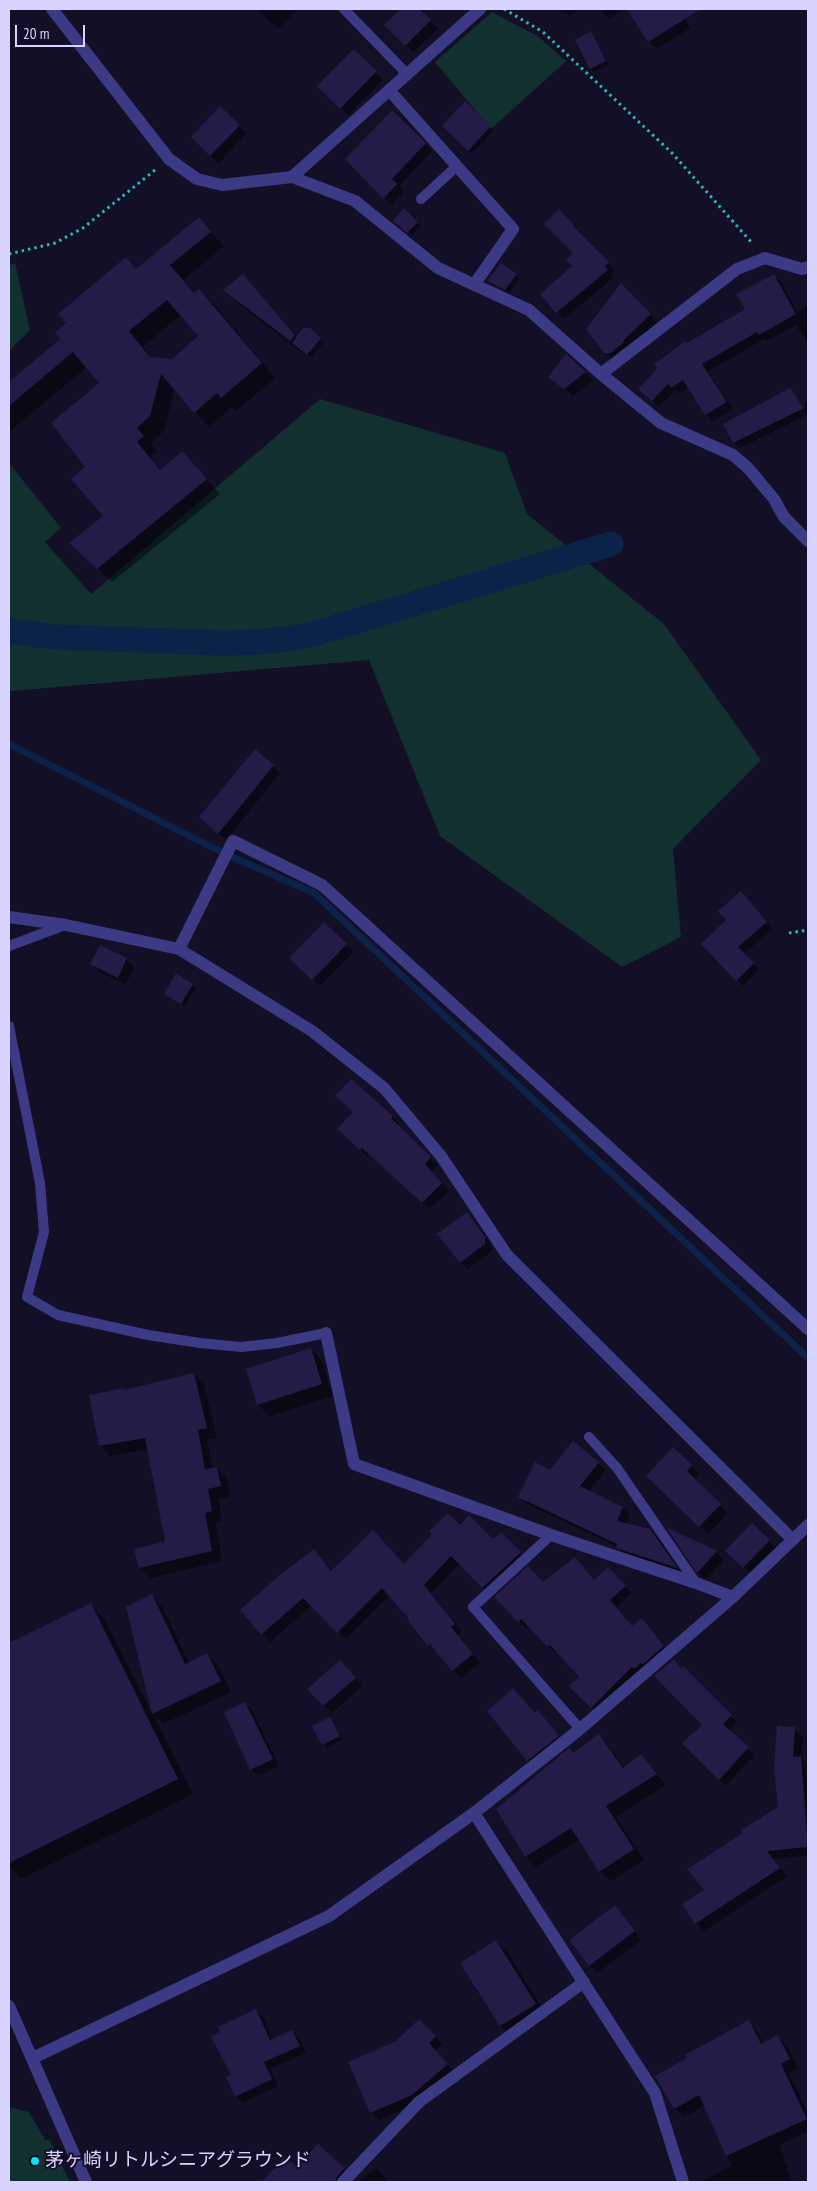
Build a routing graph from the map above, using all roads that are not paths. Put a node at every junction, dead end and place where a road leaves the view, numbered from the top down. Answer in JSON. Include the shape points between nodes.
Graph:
{"nodes":[{"id":1,"x":52,"y":9,"type":"edge"},
{"id":2,"x":344,"y":9,"type":"edge"},
{"id":3,"x":480,"y":9,"type":"edge"},
{"id":4,"x":407,"y":74,"type":"junction"},
{"id":5,"x":389,"y":90,"type":"junction"},
{"id":6,"x":456,"y":166,"type":"junction"},
{"id":7,"x":292,"y":177,"type":"junction"},
{"id":8,"x":421,"y":198,"type":"dead end"},
{"id":9,"x":808,"y":267,"type":"edge"},
{"id":10,"x":474,"y":285,"type":"junction"},
{"id":11,"x":601,"y":374,"type":"junction"},
{"id":12,"x":808,"y":541,"type":"edge"},
{"id":13,"x":9,"y":917,"type":"edge"},
{"id":14,"x":66,"y":924,"type":"junction"},
{"id":15,"x":9,"y":946,"type":"edge"},
{"id":16,"x":179,"y":949,"type":"junction"},
{"id":17,"x":9,"y":1026,"type":"edge"},
{"id":18,"x":808,"y":1329,"type":"edge"},
{"id":19,"x":326,"y":1333,"type":"joint"},
{"id":20,"x":589,"y":1437,"type":"dead end"},
{"id":21,"x":808,"y":1525,"type":"edge"},
{"id":22,"x":551,"y":1535,"type":"junction"},
{"id":23,"x":792,"y":1540,"type":"junction"},
{"id":24,"x":696,"y":1582,"type":"junction"},
{"id":25,"x":733,"y":1597,"type":"junction"},
{"id":26,"x":580,"y":1729,"type":"junction"},
{"id":27,"x":474,"y":1813,"type":"junction"},
{"id":28,"x":584,"y":1982,"type":"junction"},
{"id":29,"x":9,"y":2006,"type":"edge"},
{"id":30,"x":33,"y":2058,"type":"junction"},
{"id":31,"x":86,"y":2182,"type":"edge"},
{"id":32,"x":343,"y":2182,"type":"edge"},
{"id":33,"x":683,"y":2182,"type":"edge"}],
"edges":[{"from":1,"to":7,"type":"street","via":[[169,159],[197,179],[222,185]]},
{"from":2,"to":4,"type":"lane"},
{"from":3,"to":4,"type":"street"},
{"from":4,"to":5,"type":"street"},
{"from":5,"to":6,"type":"street"},
{"from":5,"to":7,"type":"street"},
{"from":6,"to":8,"type":"lane"},
{"from":6,"to":10,"type":"street","via":[[513,229]]},
{"from":7,"to":10,"type":"street","via":[[355,201],[438,268]]},
{"from":9,"to":11,"type":"street","via":[[802,269],[766,258],[737,269]]},
{"from":10,"to":11,"type":"street","via":[[529,310]]},
{"from":11,"to":12,"type":"street","via":[[661,423],[733,455],[748,468],[774,499],[784,517]]},
{"from":13,"to":14,"type":"street"},
{"from":14,"to":15,"type":"lane"},
{"from":14,"to":16,"type":"street"},
{"from":16,"to":18,"type":"street","via":[[232,841],[322,885]]},
{"from":16,"to":23,"type":"street","via":[[312,1032],[384,1088],[441,1156],[508,1255]]},
{"from":17,"to":19,"type":"lane","via":[[40,1183],[44,1232],[27,1297],[58,1315],[200,1343],[241,1347]]},
{"from":19,"to":22,"type":"street","via":[[354,1464]]},
{"from":20,"to":24,"type":"lane","via":[[617,1468]]},
{"from":21,"to":23,"type":"street"},
{"from":22,"to":24,"type":"street"},
{"from":22,"to":26,"type":"lane","via":[[473,1607]]},
{"from":23,"to":25,"type":"street"},
{"from":24,"to":25,"type":"street"},
{"from":25,"to":26,"type":"street"},
{"from":26,"to":27,"type":"street"},
{"from":27,"to":28,"type":"street"},
{"from":27,"to":30,"type":"street","via":[[329,1916]]},
{"from":28,"to":32,"type":"street","via":[[419,2102]]},
{"from":28,"to":33,"type":"street","via":[[655,2093]]},
{"from":29,"to":30,"type":"street"},
{"from":30,"to":31,"type":"street"}]}
